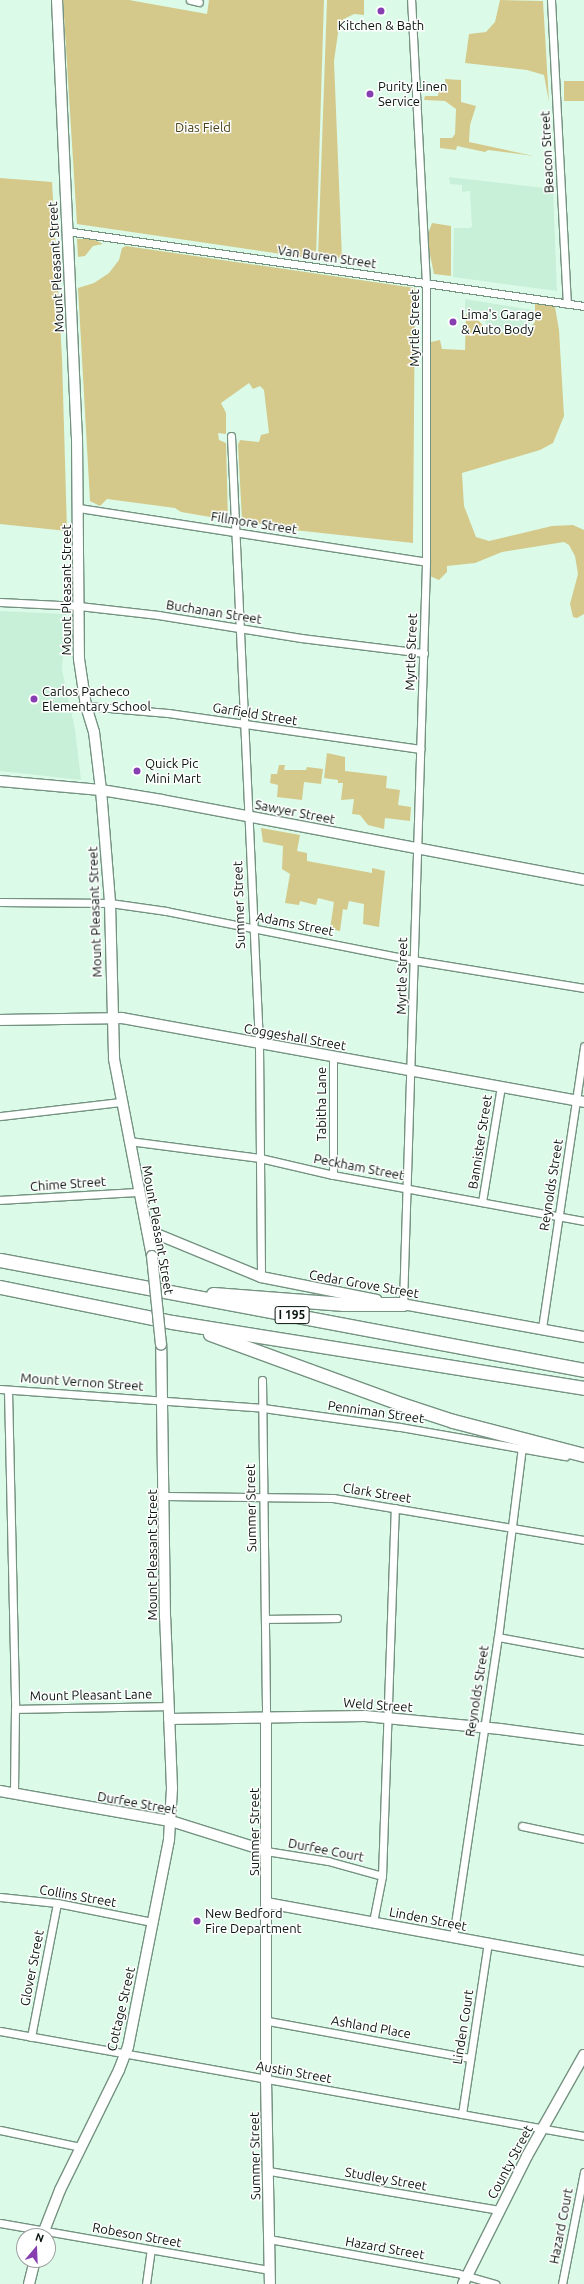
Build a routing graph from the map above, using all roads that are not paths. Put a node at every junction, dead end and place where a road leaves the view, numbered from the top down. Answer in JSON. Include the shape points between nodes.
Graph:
{"nodes":[{"id":1,"x":57,"y":0,"type":"edge"},
{"id":2,"x":190,"y":0,"type":"edge"},
{"id":3,"x":411,"y":0,"type":"edge"},
{"id":4,"x":551,"y":0,"type":"edge"},
{"id":5,"x":199,"y":2,"type":"dead end"},
{"id":6,"x":66,"y":231,"type":"junction"},
{"id":7,"x":426,"y":284,"type":"junction"},
{"id":8,"x":567,"y":304,"type":"junction"},
{"id":9,"x":584,"y":306,"type":"edge"},
{"id":10,"x":231,"y":436,"type":"dead end"},
{"id":11,"x":79,"y":508,"type":"junction"},
{"id":12,"x":235,"y":533,"type":"junction"},
{"id":13,"x":426,"y":562,"type":"junction"},
{"id":14,"x":0,"y":602,"type":"edge"},
{"id":15,"x":79,"y":606,"type":"junction"},
{"id":16,"x":241,"y":628,"type":"junction"},
{"id":17,"x":424,"y":653,"type":"junction"},
{"id":18,"x":86,"y":706,"type":"junction"},
{"id":19,"x":245,"y":725,"type":"junction"},
{"id":20,"x":420,"y":749,"type":"junction"},
{"id":21,"x":0,"y":781,"type":"edge"},
{"id":22,"x":101,"y":790,"type":"junction"},
{"id":23,"x":250,"y":816,"type":"junction"},
{"id":24,"x":419,"y":849,"type":"junction"},
{"id":25,"x":584,"y":880,"type":"edge"},
{"id":26,"x":0,"y":902,"type":"edge"},
{"id":27,"x":110,"y":903,"type":"junction"},
{"id":28,"x":252,"y":928,"type":"junction"},
{"id":29,"x":413,"y":960,"type":"junction"},
{"id":30,"x":584,"y":988,"type":"edge"},
{"id":31,"x":112,"y":1018,"type":"junction"},
{"id":32,"x":0,"y":1020,"type":"edge"},
{"id":33,"x":259,"y":1044,"type":"junction"},
{"id":34,"x":584,"y":1046,"type":"edge"},
{"id":35,"x":333,"y":1057,"type":"junction"},
{"id":36,"x":412,"y":1071,"type":"junction"},
{"id":37,"x":501,"y":1086,"type":"junction"},
{"id":38,"x":580,"y":1101,"type":"edge"},
{"id":39,"x":121,"y":1102,"type":"junction"},
{"id":40,"x":0,"y":1116,"type":"edge"},
{"id":41,"x":128,"y":1141,"type":"junction"},
{"id":42,"x":260,"y":1158,"type":"junction"},
{"id":43,"x":333,"y":1175,"type":"junction"},
{"id":44,"x":408,"y":1189,"type":"junction"},
{"id":45,"x":138,"y":1192,"type":"junction"},
{"id":46,"x":0,"y":1200,"type":"edge"},
{"id":47,"x":482,"y":1202,"type":"junction"},
{"id":48,"x":558,"y":1217,"type":"junction"},
{"id":49,"x":584,"y":1221,"type":"edge"},
{"id":50,"x":147,"y":1230,"type":"junction"},
{"id":51,"x":0,"y":1260,"type":"edge"},
{"id":52,"x":261,"y":1277,"type":"junction"},
{"id":53,"x":0,"y":1287,"type":"edge"},
{"id":54,"x":169,"y":1291,"type":"junction"},
{"id":55,"x":403,"y":1304,"type":"junction"},
{"id":56,"x":172,"y":1322,"type":"junction"},
{"id":57,"x":542,"y":1328,"type":"junction"},
{"id":58,"x":584,"y":1337,"type":"edge"},
{"id":59,"x":584,"y":1370,"type":"edge"},
{"id":60,"x":262,"y":1380,"type":"dead end"},
{"id":61,"x":584,"y":1388,"type":"edge"},
{"id":62,"x":0,"y":1389,"type":"edge"},
{"id":63,"x":8,"y":1390,"type":"junction"},
{"id":64,"x":163,"y":1400,"type":"junction"},
{"id":65,"x":263,"y":1408,"type":"junction"},
{"id":66,"x":522,"y":1448,"type":"junction"},
{"id":67,"x":584,"y":1455,"type":"edge"},
{"id":68,"x":584,"y":1460,"type":"edge"},
{"id":69,"x":165,"y":1496,"type":"junction"},
{"id":70,"x":264,"y":1498,"type":"junction"},
{"id":71,"x":394,"y":1508,"type":"junction"},
{"id":72,"x":512,"y":1528,"type":"junction"},
{"id":73,"x":584,"y":1540,"type":"edge"},
{"id":74,"x":337,"y":1618,"type":"dead end"},
{"id":75,"x":265,"y":1619,"type":"junction"},
{"id":76,"x":498,"y":1637,"type":"junction"},
{"id":77,"x":584,"y":1653,"type":"edge"},
{"id":78,"x":169,"y":1706,"type":"junction"},
{"id":79,"x":15,"y":1709,"type":"junction"},
{"id":80,"x":266,"y":1717,"type":"junction"},
{"id":81,"x":387,"y":1718,"type":"junction"},
{"id":82,"x":169,"y":1719,"type":"junction"},
{"id":83,"x":483,"y":1727,"type":"junction"},
{"id":84,"x":584,"y":1740,"type":"edge"},
{"id":85,"x":0,"y":1791,"type":"edge"},
{"id":86,"x":14,"y":1793,"type":"junction"},
{"id":87,"x":171,"y":1821,"type":"junction"},
{"id":88,"x":522,"y":1826,"type":"dead end"},
{"id":89,"x":584,"y":1839,"type":"edge"},
{"id":90,"x":266,"y":1851,"type":"junction"},
{"id":91,"x":382,"y":1876,"type":"junction"},
{"id":92,"x":0,"y":1897,"type":"edge"},
{"id":93,"x":56,"y":1903,"type":"junction"},
{"id":94,"x":267,"y":1903,"type":"junction"},
{"id":95,"x":152,"y":1922,"type":"junction"},
{"id":96,"x":373,"y":1922,"type":"junction"},
{"id":97,"x":453,"y":1937,"type":"junction"},
{"id":98,"x":488,"y":1943,"type":"junction"},
{"id":99,"x":584,"y":1961,"type":"edge"},
{"id":100,"x":268,"y":2021,"type":"junction"},
{"id":101,"x":0,"y":2031,"type":"edge"},
{"id":102,"x":31,"y":2037,"type":"junction"},
{"id":103,"x":125,"y":2054,"type":"junction"},
{"id":104,"x":584,"y":2055,"type":"edge"},
{"id":105,"x":470,"y":2058,"type":"junction"},
{"id":106,"x":266,"y":2079,"type":"junction"},
{"id":107,"x":462,"y":2114,"type":"junction"},
{"id":108,"x":542,"y":2128,"type":"junction"},
{"id":109,"x":0,"y":2130,"type":"edge"},
{"id":110,"x":584,"y":2136,"type":"edge"},
{"id":111,"x":81,"y":2147,"type":"junction"},
{"id":112,"x":269,"y":2171,"type":"junction"},
{"id":113,"x":584,"y":2172,"type":"edge"},
{"id":114,"x":499,"y":2210,"type":"junction"},
{"id":115,"x":0,"y":2223,"type":"edge"},
{"id":116,"x":22,"y":2228,"type":"edge"},
{"id":117,"x":45,"y":2228,"type":"edge"},
{"id":118,"x":56,"y":2235,"type":"edge"},
{"id":119,"x":269,"y":2239,"type":"junction"},
{"id":120,"x":151,"y":2250,"type":"junction"},
{"id":121,"x":32,"y":2268,"type":"edge"},
{"id":122,"x":270,"y":2270,"type":"junction"},
{"id":123,"x":465,"y":2280,"type":"edge"},
{"id":124,"x":29,"y":2284,"type":"edge"},
{"id":125,"x":146,"y":2284,"type":"edge"},
{"id":126,"x":270,"y":2284,"type":"edge"},
{"id":127,"x":495,"y":2284,"type":"edge"},
{"id":128,"x":562,"y":2284,"type":"edge"}],
"edges":[{"from":1,"to":6,"type":"main road","name":"Mount Pleasant Street"},
{"from":2,"to":5,"type":"street"},
{"from":3,"to":7,"type":"street","name":"Myrtle Street"},
{"from":4,"to":8,"type":"street","name":"Beacon Street"},
{"from":6,"to":7,"type":"street","name":"Van Buren Street"},
{"from":6,"to":11,"type":"main road","name":"Mount Pleasant Street"},
{"from":7,"to":8,"type":"street","name":"Van Buren Street"},
{"from":7,"to":13,"type":"street","name":"Myrtle Street"},
{"from":8,"to":9,"type":"street","name":"Van Buren Street"},
{"from":10,"to":12,"type":"street","name":"Summer Street"},
{"from":11,"to":12,"type":"street","name":"Fillmore Street"},
{"from":11,"to":15,"type":"main road","name":"Mount Pleasant Street"},
{"from":12,"to":13,"type":"street","name":"Fillmore Street"},
{"from":12,"to":16,"type":"street","name":"Summer Street"},
{"from":13,"to":17,"type":"street","name":"Myrtle Street"},
{"from":14,"to":15,"type":"street","name":"Buchanan Street"},
{"from":15,"to":16,"type":"street","name":"Buchanan Street"},
{"from":15,"to":18,"type":"main road","name":"Mount Pleasant Street","via":[[79,659]]},
{"from":16,"to":17,"type":"street","name":"Buchanan Street"},
{"from":16,"to":19,"type":"street","name":"Summer Street"},
{"from":17,"to":20,"type":"street","name":"Myrtle Street"},
{"from":18,"to":19,"type":"street","name":"Garfield Street","via":[[168,713]]},
{"from":18,"to":22,"type":"main road","name":"Mount Pleasant Street","via":[[94,732]]},
{"from":19,"to":20,"type":"street","name":"Garfield Street"},
{"from":19,"to":23,"type":"street","name":"Summer Street"},
{"from":20,"to":24,"type":"street","name":"Myrtle Street"},
{"from":21,"to":22,"type":"main road","name":"Sawyer Street"},
{"from":22,"to":23,"type":"main road","name":"Sawyer Street"},
{"from":22,"to":27,"type":"main road","name":"Mount Pleasant Street"},
{"from":23,"to":24,"type":"main road","name":"Sawyer Street"},
{"from":23,"to":28,"type":"street","name":"Summer Street"},
{"from":24,"to":25,"type":"main road","name":"Sawyer Street"},
{"from":24,"to":29,"type":"street","name":"Myrtle Street"},
{"from":26,"to":27,"type":"street","name":"Adams Street"},
{"from":27,"to":28,"type":"street","name":"Adams Street"},
{"from":27,"to":31,"type":"main road","name":"Mount Pleasant Street"},
{"from":28,"to":29,"type":"street","name":"Adams Street"},
{"from":28,"to":33,"type":"street","name":"Summer Street"},
{"from":29,"to":30,"type":"street","name":"Adams Street"},
{"from":29,"to":36,"type":"street","name":"Myrtle Street"},
{"from":31,"to":32,"type":"main road","name":"Coggeshall Street"},
{"from":31,"to":33,"type":"main road","name":"Coggeshall Street"},
{"from":31,"to":39,"type":"main road","name":"Mount Pleasant Street","via":[[114,1059]]},
{"from":33,"to":35,"type":"main road","name":"Coggeshall Street"},
{"from":33,"to":42,"type":"street","name":"Summer Street"},
{"from":34,"to":38,"type":"street","name":"Reynolds Street"},
{"from":35,"to":36,"type":"main road","name":"Coggeshall Street"},
{"from":35,"to":43,"type":"street","name":"Tabitha Lane"},
{"from":36,"to":37,"type":"main road","name":"Coggeshall Street"},
{"from":36,"to":44,"type":"street","name":"Myrtle Street"},
{"from":37,"to":38,"type":"main road","name":"Coggeshall Street"},
{"from":37,"to":47,"type":"street","name":"Bannister Street"},
{"from":38,"to":48,"type":"street","name":"Reynolds Street"},
{"from":39,"to":40,"type":"street"},
{"from":39,"to":41,"type":"main road","name":"Mount Pleasant Street"},
{"from":41,"to":42,"type":"street","name":"Peckham Street"},
{"from":41,"to":45,"type":"main road","name":"Mount Pleasant Street"},
{"from":42,"to":43,"type":"street","name":"Peckham Street"},
{"from":42,"to":52,"type":"street","name":"Summer Street"},
{"from":43,"to":44,"type":"street","name":"Peckham Street"},
{"from":44,"to":47,"type":"street","name":"Peckham Street"},
{"from":44,"to":55,"type":"street","name":"Myrtle Street"},
{"from":45,"to":46,"type":"street","name":"Chime Street"},
{"from":45,"to":50,"type":"main road","name":"Mount Pleasant Street"},
{"from":47,"to":48,"type":"street","name":"Peckham Street"},
{"from":48,"to":49,"type":"street","name":"Peckham Street"},
{"from":48,"to":57,"type":"street","name":"Reynolds Street"},
{"from":50,"to":52,"type":"main road","name":"Cedar Grove Street"},
{"from":50,"to":64,"type":"main road","name":"Mount Pleasant Street","bridge":true,"via":[[161,1345]]},
{"from":51,"to":54,"type":"highway","number":"I 195"},
{"from":52,"to":55,"type":"main road","name":"Cedar Grove Street"},
{"from":53,"to":56,"type":"highway","number":"I 195"},
{"from":54,"to":55,"type":"highway","via":[[336,1303]]},
{"from":54,"to":59,"type":"highway","number":"I 195"},
{"from":55,"to":57,"type":"main road","name":"Cedar Grove Street"},
{"from":56,"to":61,"type":"highway","number":"I 195"},
{"from":56,"to":67,"type":"highway","via":[[264,1352],[453,1421]]},
{"from":57,"to":58,"type":"main road","name":"Cedar Grove Street"},
{"from":60,"to":65,"type":"street","name":"Summer Street"},
{"from":62,"to":63,"type":"street","name":"Mount Vernon Street"},
{"from":63,"to":64,"type":"street","name":"Mount Vernon Street"},
{"from":63,"to":79,"type":"street"},
{"from":64,"to":65,"type":"street","name":"Penniman Street"},
{"from":64,"to":69,"type":"main road","name":"Mount Pleasant Street"},
{"from":65,"to":66,"type":"street","name":"Penniman Street","via":[[400,1427]]},
{"from":65,"to":70,"type":"street","name":"Summer Street"},
{"from":66,"to":68,"type":"street","name":"Penniman Street"},
{"from":66,"to":72,"type":"street","name":"Reynolds Street"},
{"from":69,"to":70,"type":"street","name":"Clark Street"},
{"from":69,"to":78,"type":"main road","name":"Mount Pleasant Street"},
{"from":70,"to":71,"type":"street","name":"Clark Street","via":[[333,1498]]},
{"from":70,"to":75,"type":"street","name":"Summer Street"},
{"from":71,"to":72,"type":"street","name":"Clark Street"},
{"from":71,"to":81,"type":"street"},
{"from":72,"to":73,"type":"street","name":"Clark Street"},
{"from":72,"to":76,"type":"street","name":"Reynolds Street"},
{"from":74,"to":75,"type":"street"},
{"from":75,"to":80,"type":"street","name":"Summer Street"},
{"from":76,"to":77,"type":"street"},
{"from":76,"to":83,"type":"street","name":"Reynolds Street"},
{"from":78,"to":79,"type":"street","name":"Mount Pleasant Lane"},
{"from":78,"to":82,"type":"main road","name":"Mount Pleasant Street"},
{"from":79,"to":86,"type":"street"},
{"from":80,"to":81,"type":"main road","name":"Weld Street","via":[[335,1715]]},
{"from":80,"to":82,"type":"main road","name":"Weld Street"},
{"from":80,"to":90,"type":"main road","name":"Summer Street"},
{"from":81,"to":83,"type":"main road","name":"Weld Street"},
{"from":81,"to":91,"type":"street"},
{"from":82,"to":87,"type":"main road","name":"Mount Pleasant Street"},
{"from":83,"to":84,"type":"main road","name":"Weld Street"},
{"from":83,"to":97,"type":"street","name":"Reynolds Street"},
{"from":85,"to":86,"type":"main road","name":"Durfee Street"},
{"from":86,"to":87,"type":"main road","name":"Durfee Street"},
{"from":87,"to":90,"type":"main road","name":"Durfee Street"},
{"from":87,"to":95,"type":"main road","name":"Cottage Street"},
{"from":88,"to":89,"type":"street"},
{"from":90,"to":91,"type":"street","name":"Durfee Court","via":[[328,1861]]},
{"from":90,"to":94,"type":"main road","name":"Summer Street"},
{"from":91,"to":96,"type":"street"},
{"from":92,"to":93,"type":"street","name":"Collins Street"},
{"from":93,"to":95,"type":"street","name":"Collins Street"},
{"from":93,"to":102,"type":"street","name":"Glover Street"},
{"from":94,"to":96,"type":"main road","name":"Linden Street"},
{"from":94,"to":100,"type":"main road","name":"Summer Street"},
{"from":95,"to":103,"type":"main road","name":"Cottage Street","via":[[139,1997]]},
{"from":96,"to":97,"type":"main road","name":"Linden Street"},
{"from":97,"to":98,"type":"main road","name":"Linden Street"},
{"from":98,"to":99,"type":"main road","name":"Linden Street"},
{"from":98,"to":105,"type":"street","name":"Linden Court"},
{"from":100,"to":105,"type":"street","name":"Ashland Place"},
{"from":100,"to":106,"type":"main road","name":"Summer Street"},
{"from":101,"to":102,"type":"street","name":"Austin Street"},
{"from":102,"to":103,"type":"street","name":"Austin Street"},
{"from":103,"to":106,"type":"street","name":"Austin Street"},
{"from":103,"to":111,"type":"main road","name":"Cottage Street"},
{"from":104,"to":108,"type":"main road","name":"County Street"},
{"from":105,"to":107,"type":"street","name":"Linden Court"},
{"from":106,"to":107,"type":"street","name":"Austin Street"},
{"from":106,"to":112,"type":"main road","name":"Summer Street"},
{"from":107,"to":108,"type":"street","name":"Austin Street"},
{"from":108,"to":110,"type":"street","name":"Austin Street"},
{"from":108,"to":114,"type":"main road","name":"County Street"},
{"from":109,"to":111,"type":"street"},
{"from":111,"to":117,"type":"main road","name":"Cottage Street"},
{"from":112,"to":114,"type":"street","name":"Studley Street"},
{"from":112,"to":119,"type":"main road","name":"Summer Street"},
{"from":113,"to":128,"type":"street","name":"Hazard Court"},
{"from":114,"to":123,"type":"main road","name":"County Street"},
{"from":115,"to":116,"type":"street","name":"Robeson Street"},
{"from":118,"to":120,"type":"street","name":"Robeson Street"},
{"from":119,"to":122,"type":"main road","name":"Summer Street"},
{"from":119,"to":123,"type":"street","name":"Hazard Street"},
{"from":120,"to":122,"type":"street","name":"Robeson Street"},
{"from":120,"to":125,"type":"street"},
{"from":121,"to":124,"type":"main road"},
{"from":122,"to":126,"type":"main road","name":"Summer Street"},
{"from":123,"to":127,"type":"street","name":"Hazard Street"}]}
